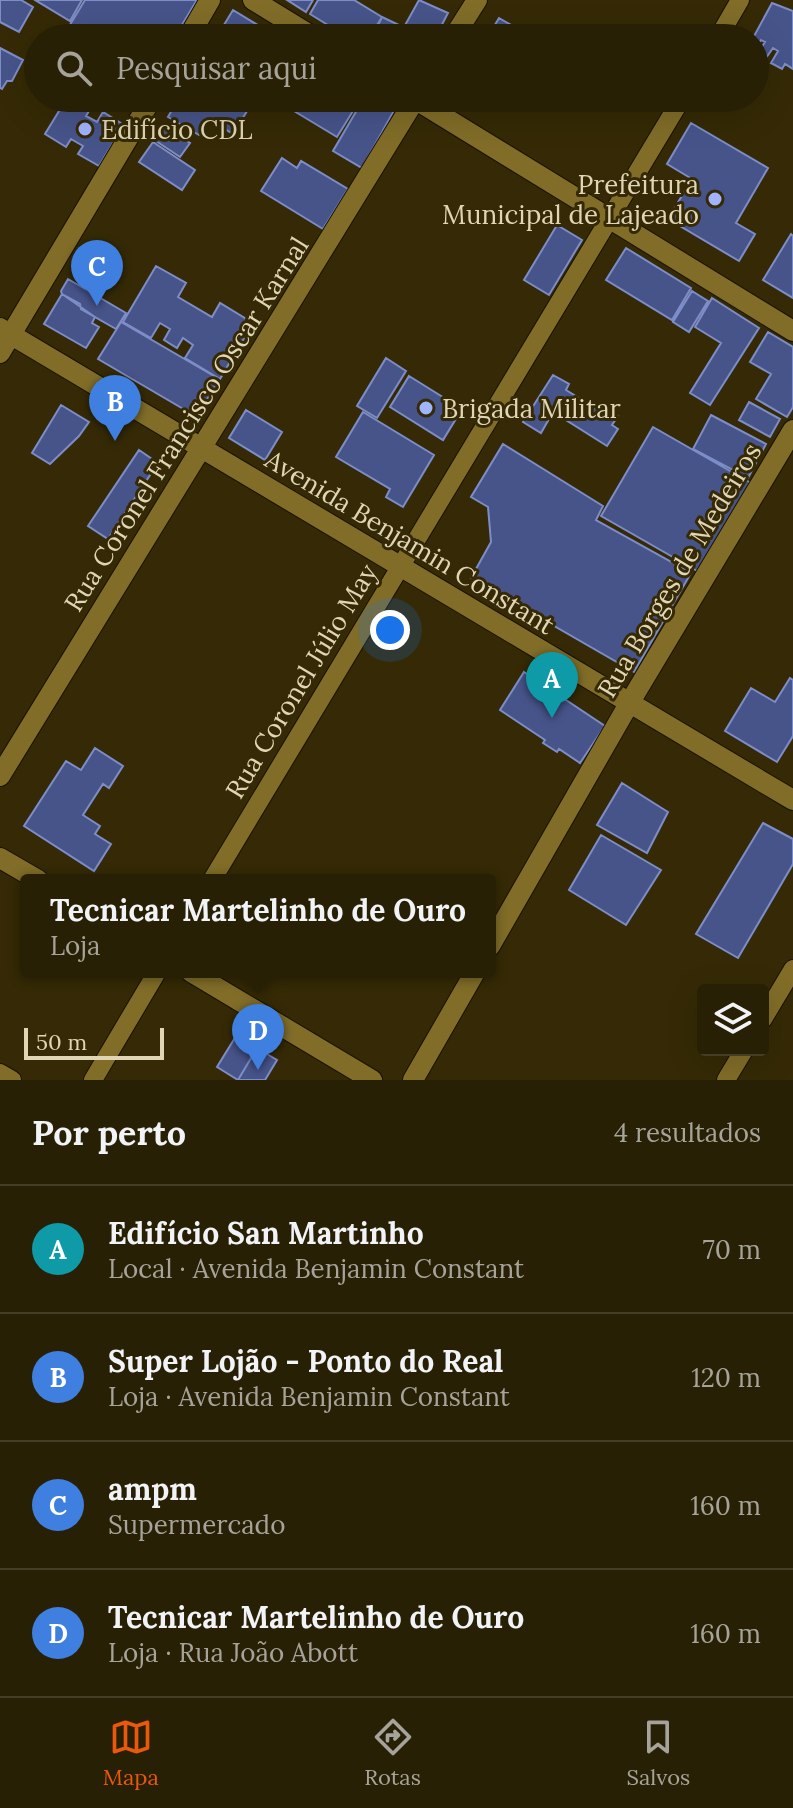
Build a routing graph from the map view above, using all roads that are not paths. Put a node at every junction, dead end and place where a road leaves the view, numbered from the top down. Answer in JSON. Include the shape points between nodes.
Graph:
{"nodes":[{"id":1,"x":210,"y":0,"type":"edge"},
{"id":2,"x":253,"y":0,"type":"edge"},
{"id":3,"x":477,"y":0,"type":"edge"},
{"id":4,"x":740,"y":0,"type":"edge"},
{"id":5,"x":196,"y":24,"type":"edge"},
{"id":6,"x":292,"y":24,"type":"edge"},
{"id":7,"x":462,"y":24,"type":"edge"},
{"id":8,"x":726,"y":24,"type":"edge"},
{"id":9,"x":143,"y":112,"type":"edge"},
{"id":10,"x":406,"y":112,"type":"edge"},
{"id":11,"x":438,"y":112,"type":"edge"},
{"id":12,"x":674,"y":112,"type":"edge"},
{"id":13,"x":611,"y":219,"type":"junction"},
{"id":14,"x":793,"y":331,"type":"edge"},
{"id":15,"x":4,"y":339,"type":"edge"},
{"id":16,"x":793,"y":430,"type":"edge"},
{"id":17,"x":202,"y":448,"type":"junction"},
{"id":18,"x":400,"y":566,"type":"junction"},
{"id":19,"x":630,"y":702,"type":"junction"},
{"id":20,"x":0,"y":776,"type":"edge"},
{"id":21,"x":793,"y":800,"type":"edge"},
{"id":22,"x":0,"y":858,"type":"edge"},
{"id":23,"x":28,"y":874,"type":"edge"},
{"id":24,"x":216,"y":874,"type":"edge"},
{"id":25,"x":496,"y":936,"type":"edge"},
{"id":26,"x":793,"y":969,"type":"edge"},
{"id":27,"x":153,"y":978,"type":"edge"},
{"id":28,"x":201,"y":978,"type":"edge"},
{"id":29,"x":472,"y":978,"type":"edge"},
{"id":30,"x":769,"y":1009,"type":"edge"},
{"id":31,"x":740,"y":1056,"type":"edge"},
{"id":32,"x":0,"y":1073,"type":"edge"},
{"id":33,"x":12,"y":1080,"type":"edge"},
{"id":34,"x":93,"y":1080,"type":"edge"},
{"id":35,"x":372,"y":1080,"type":"edge"},
{"id":36,"x":413,"y":1080,"type":"edge"},
{"id":37,"x":726,"y":1080,"type":"edge"}],
"edges":[{"from":1,"to":5,"type":"main road"},
{"from":2,"to":6,"type":"main road"},
{"from":3,"to":7,"type":"main road"},
{"from":4,"to":8,"type":"street"},
{"from":9,"to":15,"type":"main road"},
{"from":10,"to":17,"type":"main road","name":"Rua Coronel Francisco Oscar Karnal"},
{"from":11,"to":13,"type":"main road"},
{"from":12,"to":13,"type":"street","name":"Rua Coronel Júlio May"},
{"from":13,"to":14,"type":"main road"},
{"from":13,"to":18,"type":"street","name":"Rua Coronel Júlio May"},
{"from":15,"to":17,"type":"main road","name":"Avenida Benjamin Constant"},
{"from":16,"to":19,"type":"main road","name":"Rua Borges de Medeiros"},
{"from":17,"to":18,"type":"main road","name":"Avenida Benjamin Constant"},
{"from":17,"to":20,"type":"main road","name":"Rua Coronel Francisco Oscar Karnal"},
{"from":18,"to":19,"type":"main road","name":"Avenida Benjamin Constant"},
{"from":18,"to":24,"type":"street","name":"Rua Coronel Júlio May"},
{"from":19,"to":21,"type":"main road","name":"Avenida Benjamin Constant"},
{"from":19,"to":25,"type":"main road","name":"Rua Borges de Medeiros"},
{"from":22,"to":23,"type":"main road"},
{"from":26,"to":30,"type":"street"},
{"from":27,"to":34,"type":"street"},
{"from":28,"to":35,"type":"main road"},
{"from":29,"to":36,"type":"main road"},
{"from":31,"to":37,"type":"street"},
{"from":32,"to":33,"type":"street"}]}
